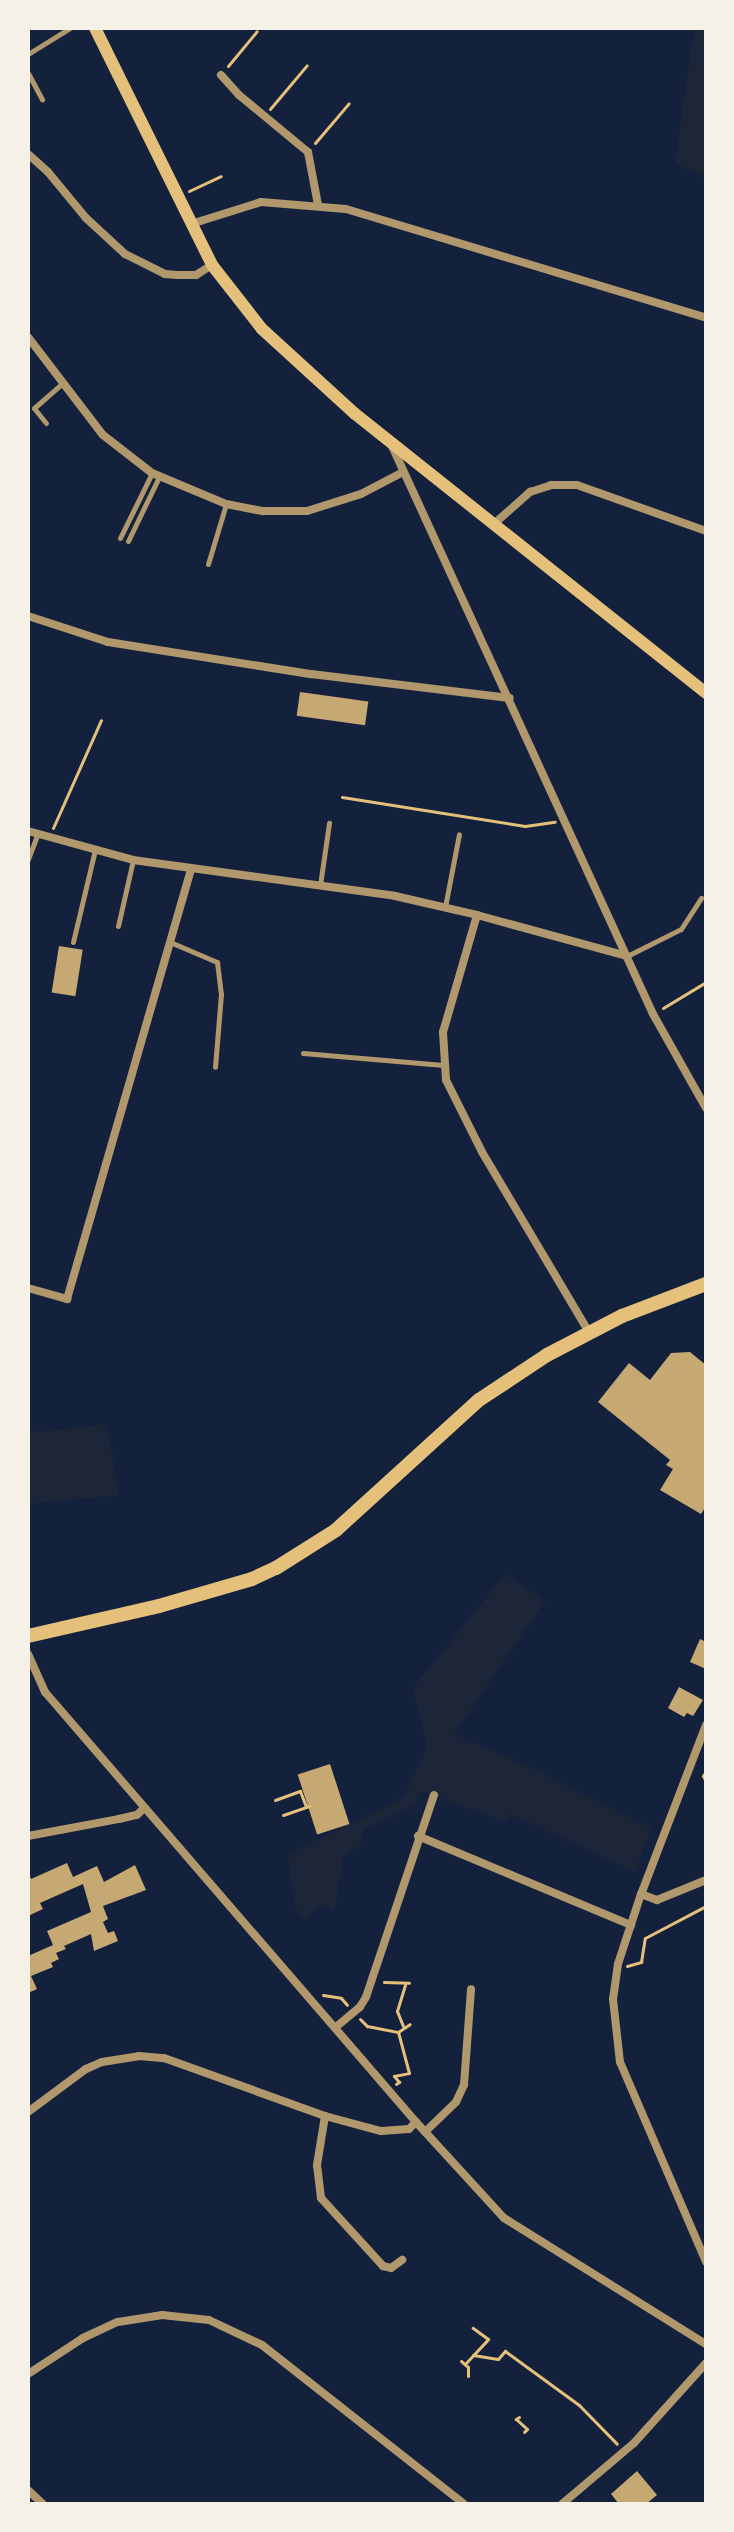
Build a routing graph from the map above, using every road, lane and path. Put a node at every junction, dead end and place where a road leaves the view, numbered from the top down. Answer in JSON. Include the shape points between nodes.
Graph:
{"nodes":[{"id":1,"x":70,"y":28,"type":"edge"},
{"id":2,"x":95,"y":28,"type":"edge"},
{"id":3,"x":257,"y":31,"type":"dead end"},
{"id":4,"x":28,"y":54,"type":"edge"},
{"id":5,"x":307,"y":65,"type":"dead end"},
{"id":6,"x":28,"y":73,"type":"edge"},
{"id":7,"x":221,"y":75,"type":"joint"},
{"id":8,"x":42,"y":99,"type":"dead end"},
{"id":9,"x":349,"y":103,"type":"dead end"},
{"id":10,"x":265,"y":115,"type":"junction"},
{"id":11,"x":308,"y":152,"type":"junction"},
{"id":12,"x":28,"y":154,"type":"edge"},
{"id":13,"x":221,"y":176,"type":"dead end"},
{"id":14,"x":178,"y":195,"type":"junction"},
{"id":15,"x":318,"y":205,"type":"junction"},
{"id":16,"x":191,"y":224,"type":"junction"},
{"id":17,"x":212,"y":265,"type":"junction"},
{"id":18,"x":706,"y":318,"type":"edge"},
{"id":19,"x":28,"y":337,"type":"edge"},
{"id":20,"x":62,"y":384,"type":"junction"},
{"id":21,"x":46,"y":423,"type":"dead end"},
{"id":22,"x":390,"y":441,"type":"junction"},
{"id":23,"x":403,"y":472,"type":"junction"},
{"id":24,"x":156,"y":475,"type":"junction"},
{"id":25,"x":226,"y":504,"type":"junction"},
{"id":26,"x":495,"y":523,"type":"junction"},
{"id":27,"x":706,"y":531,"type":"edge"},
{"id":28,"x":120,"y":538,"type":"dead end"},
{"id":29,"x":128,"y":541,"type":"dead end"},
{"id":30,"x":208,"y":564,"type":"dead end"},
{"id":31,"x":28,"y":616,"type":"edge"},
{"id":32,"x":706,"y":693,"type":"edge"},
{"id":33,"x":510,"y":698,"type":"junction"},
{"id":34,"x":101,"y":720,"type":"dead end"},
{"id":35,"x":342,"y":797,"type":"dead end"},
{"id":36,"x":565,"y":819,"type":"junction"},
{"id":37,"x":329,"y":823,"type":"dead end"},
{"id":38,"x":32,"y":833,"type":"edge"},
{"id":39,"x":459,"y":834,"type":"dead end"},
{"id":40,"x":48,"y":838,"type":"junction"},
{"id":41,"x":95,"y":850,"type":"junction"},
{"id":42,"x":28,"y":859,"type":"edge"},
{"id":43,"x":133,"y":860,"type":"junction"},
{"id":44,"x":191,"y":869,"type":"junction"},
{"id":45,"x":320,"y":885,"type":"junction"},
{"id":46,"x":701,"y":898,"type":"dead end"},
{"id":47,"x":445,"y":907,"type":"junction"},
{"id":48,"x":477,"y":915,"type":"junction"},
{"id":49,"x":118,"y":926,"type":"dead end"},
{"id":50,"x":73,"y":942,"type":"dead end"},
{"id":51,"x":170,"y":942,"type":"junction"},
{"id":52,"x":627,"y":956,"type":"junction"},
{"id":53,"x":706,"y":982,"type":"edge"},
{"id":54,"x":653,"y":1014,"type":"junction"},
{"id":55,"x":303,"y":1053,"type":"dead end"},
{"id":56,"x":443,"y":1065,"type":"junction"},
{"id":57,"x":215,"y":1067,"type":"dead end"},
{"id":58,"x":706,"y":1108,"type":"edge"},
{"id":59,"x":706,"y":1284,"type":"edge"},
{"id":60,"x":28,"y":1288,"type":"edge"},
{"id":61,"x":589,"y":1332,"type":"junction"},
{"id":62,"x":28,"y":1636,"type":"edge"},
{"id":63,"x":28,"y":1654,"type":"edge"},
{"id":64,"x":706,"y":1725,"type":"edge"},
{"id":65,"x":706,"y":1771,"type":"edge"},
{"id":66,"x":706,"y":1781,"type":"edge"},
{"id":67,"x":434,"y":1795,"type":"dead end"},
{"id":68,"x":275,"y":1800,"type":"dead end"},
{"id":69,"x":144,"y":1808,"type":"junction"},
{"id":70,"x":283,"y":1815,"type":"dead end"},
{"id":71,"x":28,"y":1836,"type":"edge"},
{"id":72,"x":418,"y":1836,"type":"junction"},
{"id":73,"x":706,"y":1880,"type":"edge"},
{"id":74,"x":641,"y":1894,"type":"junction"},
{"id":75,"x":706,"y":1906,"type":"edge"},
{"id":76,"x":631,"y":1925,"type":"junction"},
{"id":77,"x":618,"y":1964,"type":"junction"},
{"id":78,"x":385,"y":1982,"type":"dead end"},
{"id":79,"x":471,"y":1989,"type":"dead end"},
{"id":80,"x":323,"y":1995,"type":"dead end"},
{"id":81,"x":354,"y":2013,"type":"junction"},
{"id":82,"x":410,"y":2024,"type":"dead end"},
{"id":83,"x":403,"y":2026,"type":"junction"},
{"id":84,"x":336,"y":2027,"type":"junction"},
{"id":85,"x":372,"y":2027,"type":"dead end"},
{"id":86,"x":398,"y":2032,"type":"junction"},
{"id":87,"x":394,"y":2076,"type":"dead end"},
{"id":88,"x":28,"y":2112,"type":"edge"},
{"id":89,"x":325,"y":2116,"type":"junction"},
{"id":90,"x":416,"y":2122,"type":"junction"},
{"id":91,"x":425,"y":2132,"type":"junction"},
{"id":92,"x":702,"y":2238,"type":"edge"},
{"id":93,"x":402,"y":2260,"type":"dead end"},
{"id":94,"x":706,"y":2262,"type":"edge"},
{"id":95,"x":473,"y":2328,"type":"dead end"},
{"id":96,"x":706,"y":2344,"type":"edge"},
{"id":97,"x":473,"y":2355,"type":"junction"},
{"id":98,"x":706,"y":2363,"type":"edge"},
{"id":99,"x":28,"y":2374,"type":"edge"},
{"id":100,"x":468,"y":2376,"type":"dead end"},
{"id":101,"x":519,"y":2417,"type":"dead end"},
{"id":102,"x":524,"y":2432,"type":"dead end"},
{"id":103,"x":624,"y":2451,"type":"junction"},
{"id":104,"x":29,"y":2491,"type":"edge"},
{"id":105,"x":43,"y":2504,"type":"edge"},
{"id":106,"x":464,"y":2504,"type":"edge"},
{"id":107,"x":562,"y":2504,"type":"edge"}],
"edges":[{"from":1,"to":4,"type":"lane"},
{"from":2,"to":14,"type":"main road"},
{"from":3,"to":7,"type":"path"},
{"from":5,"to":10,"type":"path"},
{"from":6,"to":8,"type":"lane"},
{"from":7,"to":10,"type":"street"},
{"from":9,"to":11,"type":"path"},
{"from":10,"to":11,"type":"street"},
{"from":11,"to":15,"type":"street"},
{"from":12,"to":17,"type":"street","via":[[125,254],[165,274],[196,275]]},
{"from":13,"to":14,"type":"path"},
{"from":14,"to":16,"type":"main road"},
{"from":15,"to":16,"type":"street","via":[[261,202]]},
{"from":15,"to":18,"type":"street","via":[[357,212]]},
{"from":16,"to":17,"type":"main road"},
{"from":17,"to":22,"type":"main road","via":[[262,329]]},
{"from":19,"to":20,"type":"street"},
{"from":20,"to":21,"type":"lane","via":[[34,408]]},
{"from":20,"to":24,"type":"street","via":[[92,424]]},
{"from":22,"to":23,"type":"street"},
{"from":22,"to":26,"type":"main road"},
{"from":23,"to":25,"type":"street","via":[[361,494],[307,511]]},
{"from":23,"to":33,"type":"street"},
{"from":24,"to":25,"type":"street"},
{"from":24,"to":28,"type":"lane"},
{"from":24,"to":29,"type":"lane"},
{"from":25,"to":30,"type":"lane"},
{"from":26,"to":27,"type":"street","via":[[530,492],[577,485]]},
{"from":26,"to":32,"type":"main road"},
{"from":31,"to":33,"type":"street","via":[[108,642]]},
{"from":33,"to":36,"type":"street"},
{"from":34,"to":40,"type":"path"},
{"from":35,"to":36,"type":"path","via":[[525,826]]},
{"from":36,"to":52,"type":"street"},
{"from":37,"to":45,"type":"lane"},
{"from":38,"to":40,"type":"street"},
{"from":38,"to":42,"type":"lane"},
{"from":39,"to":47,"type":"lane"},
{"from":40,"to":41,"type":"street"},
{"from":41,"to":43,"type":"street"},
{"from":41,"to":50,"type":"lane"},
{"from":43,"to":44,"type":"street"},
{"from":43,"to":49,"type":"lane"},
{"from":44,"to":45,"type":"street"},
{"from":44,"to":51,"type":"street"},
{"from":45,"to":47,"type":"street"},
{"from":46,"to":52,"type":"lane","via":[[681,929]]},
{"from":47,"to":48,"type":"street"},
{"from":48,"to":52,"type":"street"},
{"from":48,"to":56,"type":"street","via":[[443,1032]]},
{"from":51,"to":57,"type":"lane","via":[[217,962],[221,994]]},
{"from":51,"to":60,"type":"street","via":[[67,1299]]},
{"from":52,"to":54,"type":"street"},
{"from":53,"to":54,"type":"path"},
{"from":54,"to":58,"type":"street"},
{"from":55,"to":56,"type":"lane"},
{"from":56,"to":61,"type":"street","via":[[451,1096]]},
{"from":59,"to":61,"type":"main road"},
{"from":61,"to":62,"type":"main road","via":[[479,1400],[348,1520],[276,1568],[159,1606]]},
{"from":63,"to":69,"type":"street","via":[[45,1692]]},
{"from":64,"to":74,"type":"street"},
{"from":65,"to":66,"type":"path"},
{"from":67,"to":72,"type":"street"},
{"from":68,"to":70,"type":"path","via":[[300,1791],[307,1806]]},
{"from":69,"to":71,"type":"street","via":[[128,1817]]},
{"from":69,"to":84,"type":"street"},
{"from":72,"to":76,"type":"street"},
{"from":72,"to":81,"type":"street","via":[[372,1982]]},
{"from":73,"to":74,"type":"street","via":[[657,1900]]},
{"from":74,"to":76,"type":"street"},
{"from":75,"to":77,"type":"path","via":[[645,1938],[641,1962],[630,1967]]},
{"from":76,"to":77,"type":"street"},
{"from":77,"to":92,"type":"street","via":[[613,1999],[620,2062]]},
{"from":78,"to":83,"type":"path","via":[[407,1983],[397,2011]]},
{"from":79,"to":91,"type":"street","via":[[464,2085],[456,2102]]},
{"from":80,"to":81,"type":"path","via":[[341,1998]]},
{"from":81,"to":84,"type":"street"},
{"from":82,"to":83,"type":"path"},
{"from":83,"to":86,"type":"path"},
{"from":84,"to":90,"type":"street"},
{"from":85,"to":86,"type":"path"},
{"from":86,"to":87,"type":"path","via":[[410,2065],[409,2073]]},
{"from":88,"to":89,"type":"street","via":[[86,2069],[139,2056],[164,2058]]},
{"from":89,"to":90,"type":"street","via":[[381,2131],[409,2129]]},
{"from":89,"to":93,"type":"street","via":[[317,2165],[321,2198],[383,2266],[391,2268]]},
{"from":90,"to":91,"type":"street"},
{"from":91,"to":96,"type":"street","via":[[504,2218]]},
{"from":92,"to":94,"type":"street"},
{"from":95,"to":97,"type":"path","via":[[488,2339]]},
{"from":97,"to":100,"type":"path","via":[[463,2362]]},
{"from":97,"to":103,"type":"path","via":[[498,2359],[505,2351],[579,2405]]},
{"from":98,"to":103,"type":"street"},
{"from":99,"to":106,"type":"street","via":[[118,2322],[162,2315],[209,2320],[262,2345]]},
{"from":101,"to":102,"type":"path"},
{"from":103,"to":107,"type":"street"},
{"from":104,"to":105,"type":"street"}]}
